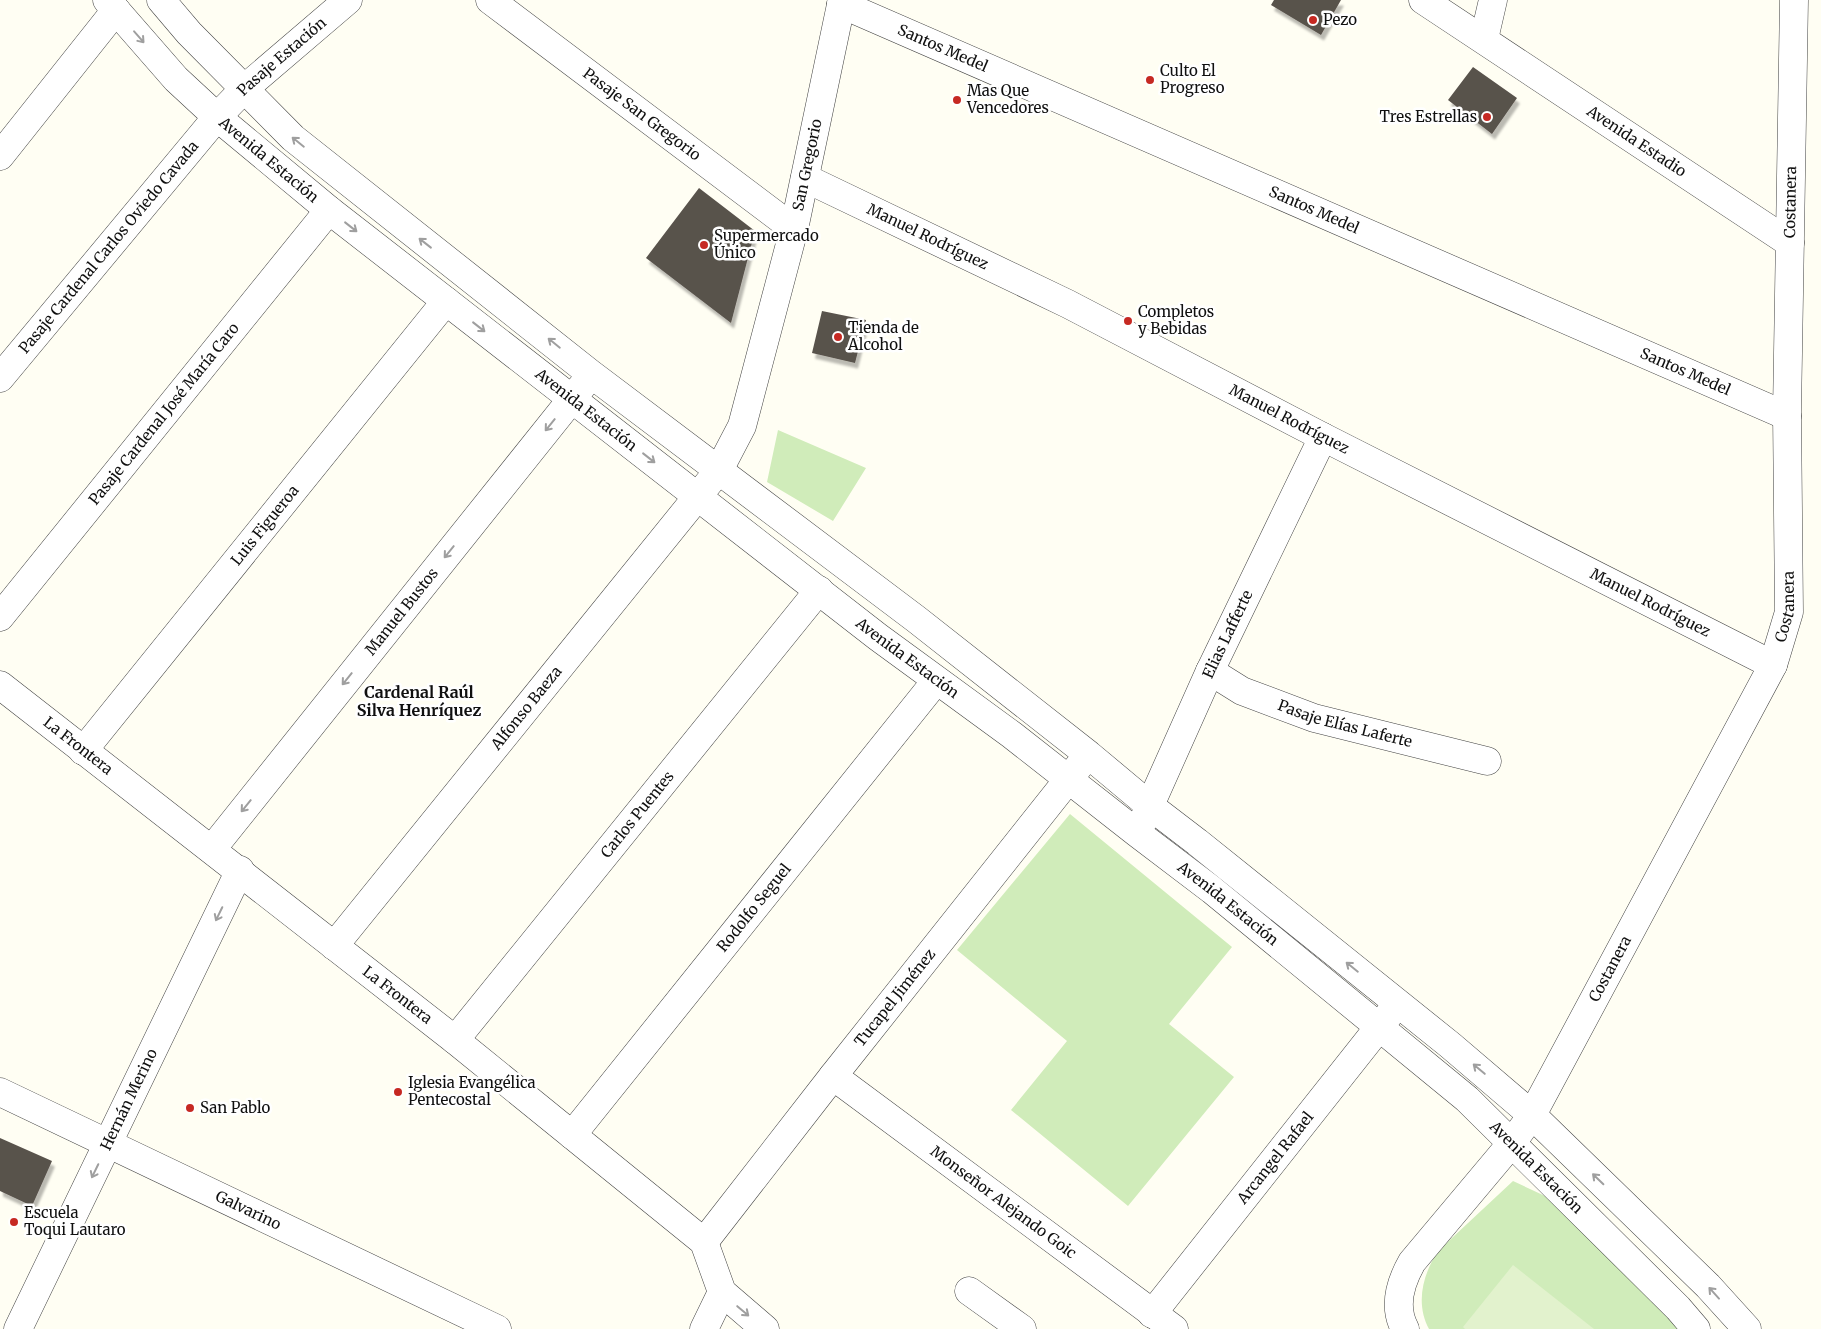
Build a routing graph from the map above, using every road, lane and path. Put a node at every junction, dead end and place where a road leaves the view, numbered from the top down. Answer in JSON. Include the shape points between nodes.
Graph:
{"nodes":[{"id":1,"x":161,"y":0,"type":"edge"},
{"id":2,"x":348,"y":0,"type":"edge"},
{"id":3,"x":490,"y":0,"type":"edge"},
{"id":4,"x":1423,"y":0,"type":"edge"},
{"id":5,"x":1493,"y":0,"type":"edge"},
{"id":6,"x":1794,"y":0,"type":"edge"},
{"id":7,"x":841,"y":2,"type":"edge"},
{"id":8,"x":112,"y":5,"type":"edge"},
{"id":9,"x":1484,"y":39,"type":"junction"},
{"id":10,"x":244,"y":89,"type":"junction"},
{"id":11,"x":217,"y":117,"type":"junction"},
{"id":12,"x":0,"y":156,"type":"edge"},
{"id":13,"x":805,"y":178,"type":"junction"},
{"id":14,"x":329,"y":210,"type":"junction"},
{"id":15,"x":794,"y":229,"type":"junction"},
{"id":16,"x":1790,"y":243,"type":"junction"},
{"id":17,"x":446,"y":301,"type":"junction"},
{"id":18,"x":591,"y":374,"type":"junction"},
{"id":19,"x":0,"y":378,"type":"edge"},
{"id":20,"x":571,"y":399,"type":"junction"},
{"id":21,"x":1787,"y":416,"type":"junction"},
{"id":22,"x":1324,"y":437,"type":"junction"},
{"id":23,"x":718,"y":470,"type":"junction"},
{"id":24,"x":698,"y":496,"type":"junction"},
{"id":25,"x":819,"y":590,"type":"junction"},
{"id":26,"x":0,"y":617,"type":"edge"},
{"id":27,"x":1773,"y":665,"type":"junction"},
{"id":28,"x":1210,"y":671,"type":"junction"},
{"id":29,"x":936,"y":681,"type":"junction"},
{"id":30,"x":0,"y":685,"type":"edge"},
{"id":31,"x":83,"y":751,"type":"junction"},
{"id":32,"x":1089,"y":755,"type":"junction"},
{"id":33,"x":1487,"y":761,"type":"dead end"},
{"id":34,"x":1068,"y":779,"type":"junction"},
{"id":35,"x":1150,"y":806,"type":"junction"},
{"id":36,"x":1137,"y":833,"type":"junction"},
{"id":37,"x":212,"y":849,"type":"junction"},
{"id":38,"x":240,"y":870,"type":"junction"},
{"id":39,"x":334,"y":946,"type":"junction"},
{"id":40,"x":1398,"y":1003,"type":"junction"},
{"id":41,"x":1379,"y":1026,"type":"junction"},
{"id":42,"x":455,"y":1040,"type":"junction"},
{"id":43,"x":832,"y":1076,"type":"junction"},
{"id":44,"x":0,"y":1092,"type":"edge"},
{"id":45,"x":1532,"y":1115,"type":"junction"},
{"id":46,"x":572,"y":1135,"type":"junction"},
{"id":47,"x":108,"y":1144,"type":"junction"},
{"id":48,"x":1511,"y":1144,"type":"junction"},
{"id":49,"x":704,"y":1242,"type":"junction"},
{"id":50,"x":969,"y":1291,"type":"dead end"},
{"id":51,"x":722,"y":1292,"type":"junction"},
{"id":52,"x":1163,"y":1321,"type":"edge"},
{"id":53,"x":18,"y":1329,"type":"edge"},
{"id":54,"x":497,"y":1329,"type":"edge"},
{"id":55,"x":704,"y":1329,"type":"edge"},
{"id":56,"x":765,"y":1329,"type":"edge"},
{"id":57,"x":1022,"y":1329,"type":"edge"},
{"id":58,"x":1406,"y":1329,"type":"edge"},
{"id":59,"x":1696,"y":1329,"type":"edge"},
{"id":60,"x":1747,"y":1329,"type":"edge"}],
"edges":[{"from":1,"to":10,"type":"street","name":"Avenida Estación"},
{"from":2,"to":10,"type":"street","name":"Pasaje Estación"},
{"from":3,"to":15,"type":"street","name":"Pasaje San Gregorio"},
{"from":4,"to":9,"type":"street","name":"Avenida Estadio"},
{"from":5,"to":9,"type":"street"},
{"from":6,"to":16,"type":"street","name":"Costanera"},
{"from":7,"to":13,"type":"street","name":"San Gregorio"},
{"from":7,"to":21,"type":"street","name":"Santos Medel"},
{"from":8,"to":11,"type":"street","name":"Avenida Estación","one_way":true,"via":[[176,79]]},
{"from":8,"to":12,"type":"street"},
{"from":9,"to":16,"type":"street","name":"Avenida Estadio"},
{"from":10,"to":11,"type":"street","name":"Pasaje Estación"},
{"from":18,"to":10,"type":"street","name":"Avenida Estación","one_way":true,"via":[[293,138]]},
{"from":11,"to":14,"type":"street","name":"Avenida Estación"},
{"from":11,"to":19,"type":"street","name":"Pasaje Cardenal Carlos Oviedo Cavada"},
{"from":13,"to":15,"type":"street","name":"San Gregorio"},
{"from":13,"to":22,"type":"street","name":"Manuel Rodríguez","via":[[1068,304]]},
{"from":14,"to":17,"type":"street","name":"Avenida Estación","one_way":true},
{"from":14,"to":26,"type":"street","name":"Pasaje Cardenal José María Caro"},
{"from":15,"to":23,"type":"street","name":"San Gregorio","via":[[742,426]]},
{"from":16,"to":21,"type":"street","name":"Costanera"},
{"from":17,"to":20,"type":"street","name":"Avenida Estación","one_way":true},
{"from":17,"to":31,"type":"street","name":"Luis Figueroa"},
{"from":18,"to":20,"type":"street","name":"Manuel Bustos"},
{"from":18,"to":23,"type":"street","name":"Avenida Estación"},
{"from":20,"to":24,"type":"street","name":"Avenida Estación","one_way":true},
{"from":20,"to":37,"type":"street","name":"Manuel Bustos","one_way":true},
{"from":21,"to":27,"type":"street","name":"Costanera","via":[[1789,612]]},
{"from":22,"to":27,"type":"street","name":"Manuel Rodríguez"},
{"from":22,"to":28,"type":"street","name":"Elias Lafferte"},
{"from":23,"to":24,"type":"street","name":"Alfonso Baeza"},
{"from":23,"to":32,"type":"street","name":"Avenida Estación"},
{"from":24,"to":25,"type":"street","name":"Avenida Estación"},
{"from":24,"to":39,"type":"street","name":"Alfonso Baeza"},
{"from":25,"to":29,"type":"street","name":"Avenida Estación"},
{"from":25,"to":42,"type":"street","name":"Carlos Puentes"},
{"from":27,"to":45,"type":"street","name":"Costanera"},
{"from":28,"to":33,"type":"street","name":"Pasaje Elías Laferte","via":[[1242,691],[1314,718]]},
{"from":28,"to":35,"type":"street","name":"Elias Lafferte"},
{"from":29,"to":34,"type":"street","name":"Avenida Estación"},
{"from":29,"to":46,"type":"street","name":"Rodolfo Seguel"},
{"from":30,"to":31,"type":"street","name":"La Frontera"},
{"from":31,"to":37,"type":"street","name":"La Frontera"},
{"from":32,"to":34,"type":"street","name":"Tucapel Jiménez"},
{"from":32,"to":35,"type":"street","name":"Avenida Estación"},
{"from":34,"to":36,"type":"street","name":"Avenida Estación"},
{"from":34,"to":43,"type":"street","name":"Tucapel Jiménez"},
{"from":35,"to":36,"type":"street","name":"Elias Lafferte"},
{"from":40,"to":35,"type":"street","name":"Avenida Estación","one_way":true},
{"from":36,"to":41,"type":"street","name":"Avenida Estación"},
{"from":37,"to":38,"type":"street","name":"La Frontera"},
{"from":38,"to":39,"type":"street","name":"La Frontera"},
{"from":38,"to":47,"type":"street","name":"Hernán Merino","one_way":true},
{"from":39,"to":42,"type":"street","name":"La Frontera"},
{"from":40,"to":41,"type":"street","name":"Arcangel Rafael"},
{"from":45,"to":40,"type":"street","name":"Avenida Estación","one_way":true},
{"from":41,"to":48,"type":"street","name":"Avenida Estación","via":[[1468,1099]]},
{"from":41,"to":52,"type":"street","name":"Arcangel Rafael"},
{"from":42,"to":46,"type":"street","name":"La Frontera"},
{"from":43,"to":49,"type":"street","name":"Tucapel Jiménez"},
{"from":43,"to":52,"type":"street","name":"Monseñor Alejando Goic"},
{"from":44,"to":47,"type":"street","name":"Galvarino"},
{"from":45,"to":48,"type":"street","name":"Costanera"},
{"from":60,"to":45,"type":"street","name":"Avenida Estación","one_way":true,"via":[[1708,1286]]},
{"from":46,"to":49,"type":"street","name":"La Frontera"},
{"from":47,"to":53,"type":"street","name":"Hernán Merino","one_way":true},
{"from":47,"to":54,"type":"street","name":"Galvarino"},
{"from":48,"to":58,"type":"street","name":"Costanera","via":[[1412,1262],[1404,1276],[1399,1308]]},
{"from":48,"to":59,"type":"street","name":"Avenida Estación"},
{"from":49,"to":51,"type":"street"},
{"from":50,"to":57,"type":"street"},
{"from":51,"to":55,"type":"street"},
{"from":51,"to":56,"type":"street","one_way":true}]}
